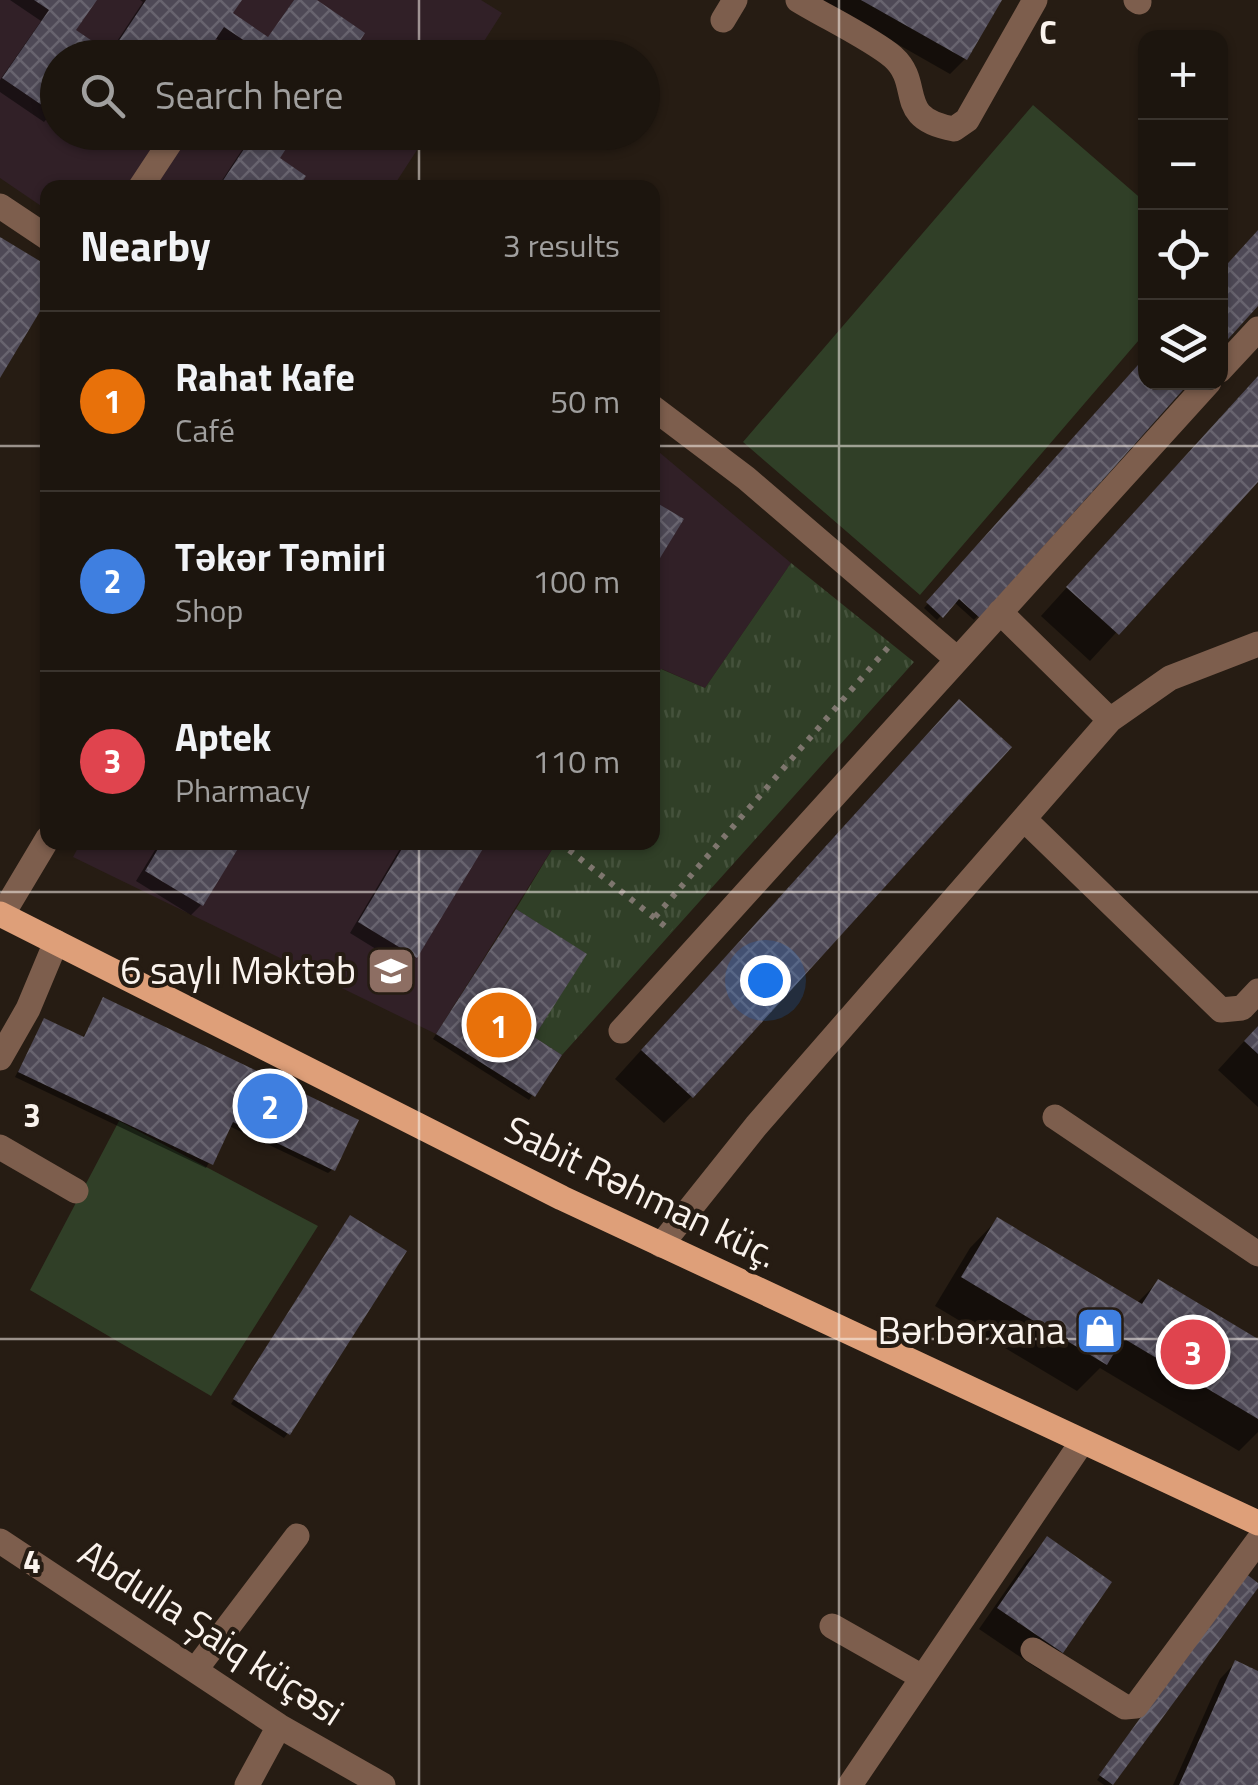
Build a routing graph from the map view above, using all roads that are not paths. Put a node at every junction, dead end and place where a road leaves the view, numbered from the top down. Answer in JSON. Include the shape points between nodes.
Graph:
{"nodes":[{"id":1,"x":798,"y":0,"type":"edge"},
{"id":2,"x":1035,"y":0,"type":"edge"},
{"id":3,"x":165,"y":150,"type":"edge"},
{"id":4,"x":145,"y":180,"type":"edge"},
{"id":5,"x":0,"y":206,"type":"edge"},
{"id":6,"x":40,"y":233,"type":"edge"},
{"id":7,"x":1258,"y":329,"type":"edge"},
{"id":8,"x":1228,"y":361,"type":"edge"},
{"id":9,"x":1203,"y":390,"type":"edge"},
{"id":10,"x":660,"y":412,"type":"edge"},
{"id":11,"x":1000,"y":612,"type":"junction"},
{"id":12,"x":1258,"y":644,"type":"edge"},
{"id":13,"x":957,"y":660,"type":"junction"},
{"id":14,"x":1110,"y":720,"type":"junction"},
{"id":15,"x":1024,"y":819,"type":"junction"},
{"id":16,"x":41,"y":850,"type":"edge"},
{"id":17,"x":1,"y":915,"type":"edge"},
{"id":18,"x":56,"y":942,"type":"junction"},
{"id":19,"x":1258,"y":991,"type":"edge"},
{"id":20,"x":621,"y":1030,"type":"dead end"},
{"id":21,"x":0,"y":1058,"type":"edge"},
{"id":22,"x":1055,"y":1116,"type":"dead end"},
{"id":23,"x":0,"y":1147,"type":"edge"},
{"id":24,"x":76,"y":1190,"type":"dead end"},
{"id":25,"x":661,"y":1245,"type":"junction"},
{"id":26,"x":1258,"y":1254,"type":"edge"},
{"id":27,"x":1082,"y":1442,"type":"junction"},
{"id":28,"x":1258,"y":1522,"type":"edge"},
{"id":29,"x":297,"y":1536,"type":"dead end"},
{"id":30,"x":0,"y":1541,"type":"edge"},
{"id":31,"x":1258,"y":1541,"type":"edge"},
{"id":32,"x":832,"y":1626,"type":"dead end"},
{"id":33,"x":1033,"y":1650,"type":"dead end"},
{"id":34,"x":196,"y":1669,"type":"junction"},
{"id":35,"x":922,"y":1677,"type":"junction"},
{"id":36,"x":278,"y":1726,"type":"junction"},
{"id":37,"x":247,"y":1785,"type":"edge"},
{"id":38,"x":383,"y":1785,"type":"edge"},
{"id":39,"x":850,"y":1785,"type":"edge"}],
"edges":[{"from":1,"to":2,"type":"street","via":[[894,58],[921,116],[954,129],[967,120]]},
{"from":3,"to":4,"type":"street"},
{"from":5,"to":6,"type":"street"},
{"from":7,"to":8,"type":"street"},
{"from":9,"to":11,"type":"street"},
{"from":10,"to":13,"type":"street"},
{"from":11,"to":13,"type":"street"},
{"from":11,"to":14,"type":"street"},
{"from":12,"to":14,"type":"street","via":[[1170,678]]},
{"from":13,"to":20,"type":"street"},
{"from":14,"to":15,"type":"street"},
{"from":15,"to":19,"type":"street","via":[[1221,1010],[1242,1008]]},
{"from":15,"to":25,"type":"street"},
{"from":16,"to":17,"type":"street"},
{"from":17,"to":18,"type":"main road","name":"Sabit Rəhman küç."},
{"from":18,"to":21,"type":"street"},
{"from":18,"to":25,"type":"main road","name":"Sabit Rəhman küç."},
{"from":22,"to":26,"type":"street"},
{"from":23,"to":24,"type":"street"},
{"from":25,"to":27,"type":"main road","name":"Sabit Rəhman küç."},
{"from":27,"to":28,"type":"main road","name":"Sabit Rəhman küç."},
{"from":27,"to":35,"type":"street"},
{"from":29,"to":34,"type":"street"},
{"from":30,"to":34,"type":"street","name":"Abdulla Şaiq küçəsi"},
{"from":31,"to":33,"type":"street","via":[[1136,1706],[1125,1707]]},
{"from":32,"to":35,"type":"street"},
{"from":34,"to":36,"type":"street","name":"Abdulla Şaiq küçəsi"},
{"from":35,"to":39,"type":"street"},
{"from":36,"to":37,"type":"street"},
{"from":36,"to":38,"type":"street","name":"Abdulla Şaiq küçəsi"}]}
